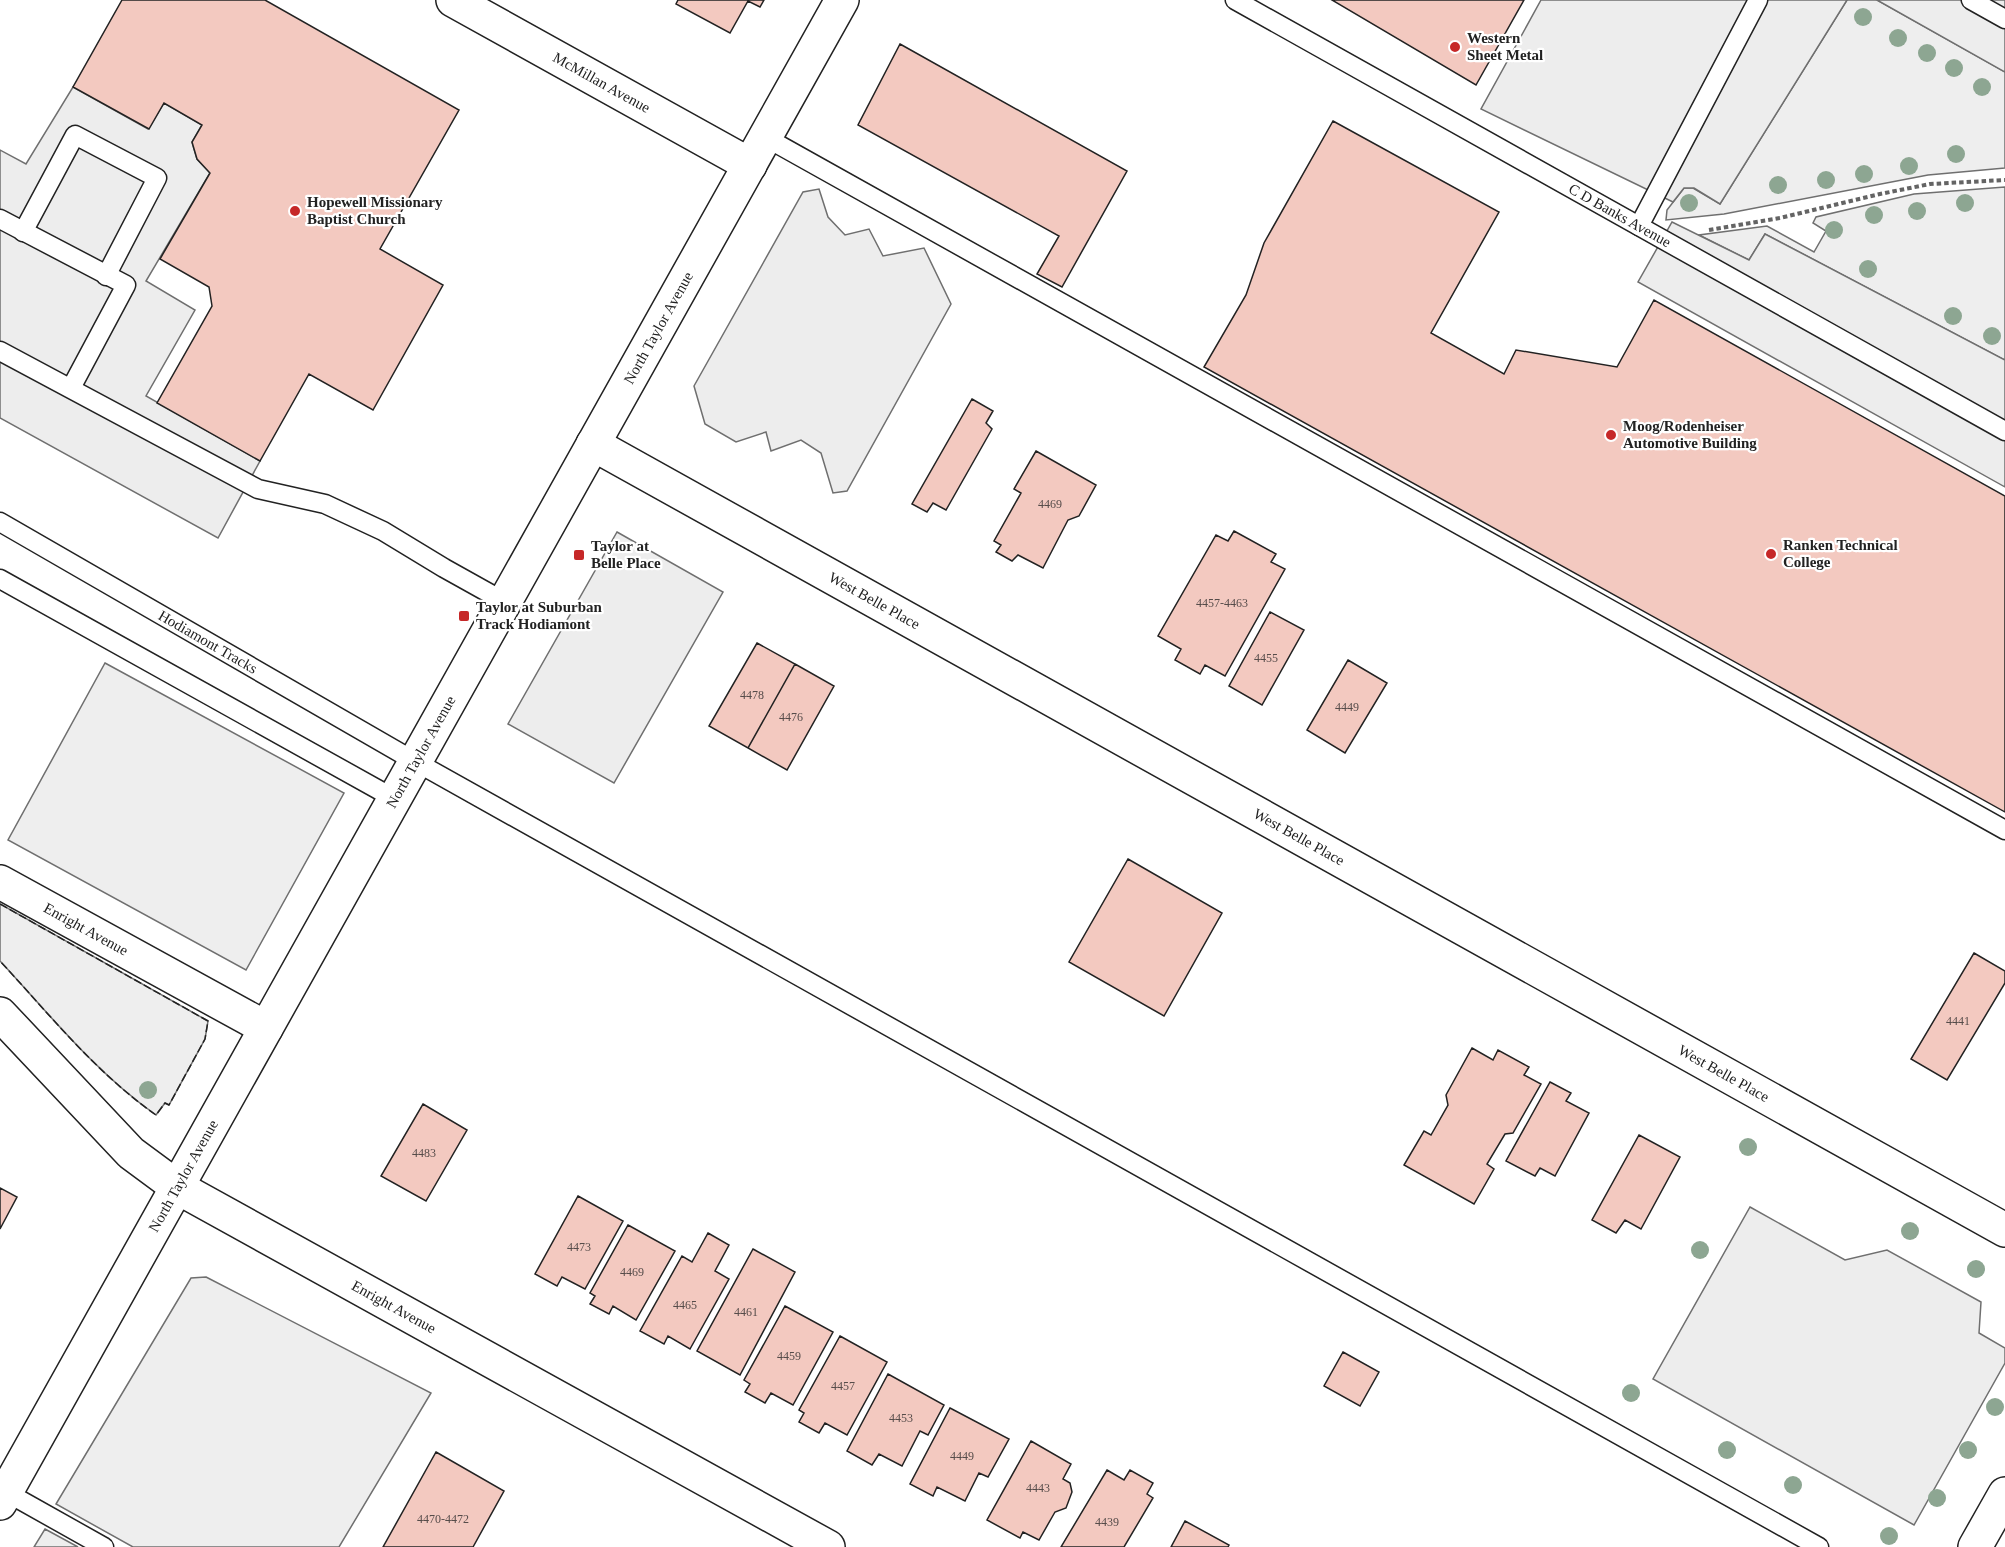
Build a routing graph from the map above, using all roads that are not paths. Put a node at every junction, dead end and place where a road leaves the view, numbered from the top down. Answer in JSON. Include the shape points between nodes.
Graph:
{"nodes":[{"id":1,"x":453,"y":0,"type":"edge"},
{"id":2,"x":842,"y":0,"type":"edge"},
{"id":3,"x":1235,"y":0,"type":"edge"},
{"id":4,"x":1758,"y":0,"type":"edge"},
{"id":5,"x":1971,"y":0,"type":"edge"},
{"id":6,"x":2005,"y":19,"type":"edge"},
{"id":7,"x":758,"y":151,"type":"junction"},
{"id":8,"x":0,"y":219,"type":"edge"},
{"id":9,"x":1640,"y":226,"type":"junction"},
{"id":10,"x":23,"y":232,"type":"junction"},
{"id":11,"x":106,"y":276,"type":"junction"},
{"id":12,"x":0,"y":351,"type":"edge"},
{"id":13,"x":71,"y":388,"type":"junction"},
{"id":14,"x":2005,"y":432,"type":"edge"},
{"id":15,"x":593,"y":444,"type":"junction"},
{"id":16,"x":0,"y":522,"type":"edge"},
{"id":17,"x":0,"y":579,"type":"edge"},
{"id":18,"x":505,"y":602,"type":"junction"},
{"id":19,"x":416,"y":762,"type":"junction"},
{"id":20,"x":394,"y":799,"type":"junction"},
{"id":21,"x":2005,"y":830,"type":"edge"},
{"id":22,"x":0,"y":882,"type":"edge"},
{"id":23,"x":0,"y":1014,"type":"edge"},
{"id":24,"x":266,"y":1028,"type":"junction"},
{"id":25,"x":177,"y":1187,"type":"junction"},
{"id":26,"x":2005,"y":1230,"type":"edge"},
{"id":27,"x":2005,"y":1494,"type":"edge"},
{"id":28,"x":3,"y":1497,"type":"edge"},
{"id":29,"x":104,"y":1547,"type":"edge"},
{"id":30,"x":828,"y":1547,"type":"edge"},
{"id":31,"x":1819,"y":1547,"type":"edge"},
{"id":32,"x":1975,"y":1547,"type":"edge"}],
"edges":[{"from":1,"to":7,"type":"street","name":"McMillan Avenue"},
{"from":2,"to":7,"type":"street","name":"North Taylor Avenue"},
{"from":3,"to":9,"type":"lane","name":"C D Banks Avenue"},
{"from":4,"to":9,"type":"lane"},
{"from":5,"to":6,"type":"lane"},
{"from":7,"to":15,"type":"street","name":"North Taylor Avenue"},
{"from":7,"to":21,"type":"lane"},
{"from":8,"to":10,"type":"lane"},
{"from":9,"to":14,"type":"lane","name":"C D Banks Avenue"},
{"from":10,"to":11,"type":"lane"},
{"from":10,"to":11,"type":"lane","via":[[75,135],[157,178]]},
{"from":11,"to":13,"type":"lane","via":[[126,285]]},
{"from":12,"to":13,"type":"lane"},
{"from":13,"to":18,"type":"lane","via":[[258,489],[325,504],[383,531]]},
{"from":15,"to":18,"type":"street","name":"North Taylor Avenue"},
{"from":15,"to":26,"type":"street","name":"West Belle Place"},
{"from":16,"to":19,"type":"lane","name":"Hodiamont Tracks"},
{"from":17,"to":20,"type":"lane"},
{"from":18,"to":19,"type":"street","name":"North Taylor Avenue"},
{"from":19,"to":20,"type":"street","name":"North Taylor Avenue"},
{"from":19,"to":31,"type":"lane","name":"Hodiamont Tracks"},
{"from":20,"to":24,"type":"street","name":"North Taylor Avenue"},
{"from":22,"to":24,"type":"street","name":"Enright Avenue"},
{"from":23,"to":25,"type":"street","name":"Enright Avenue","via":[[131,1153]]},
{"from":24,"to":25,"type":"street","name":"North Taylor Avenue"},
{"from":25,"to":28,"type":"street","name":"North Taylor Avenue"},
{"from":25,"to":30,"type":"street","name":"Enright Avenue"},
{"from":27,"to":32,"type":"street"},
{"from":28,"to":29,"type":"lane"}]}
